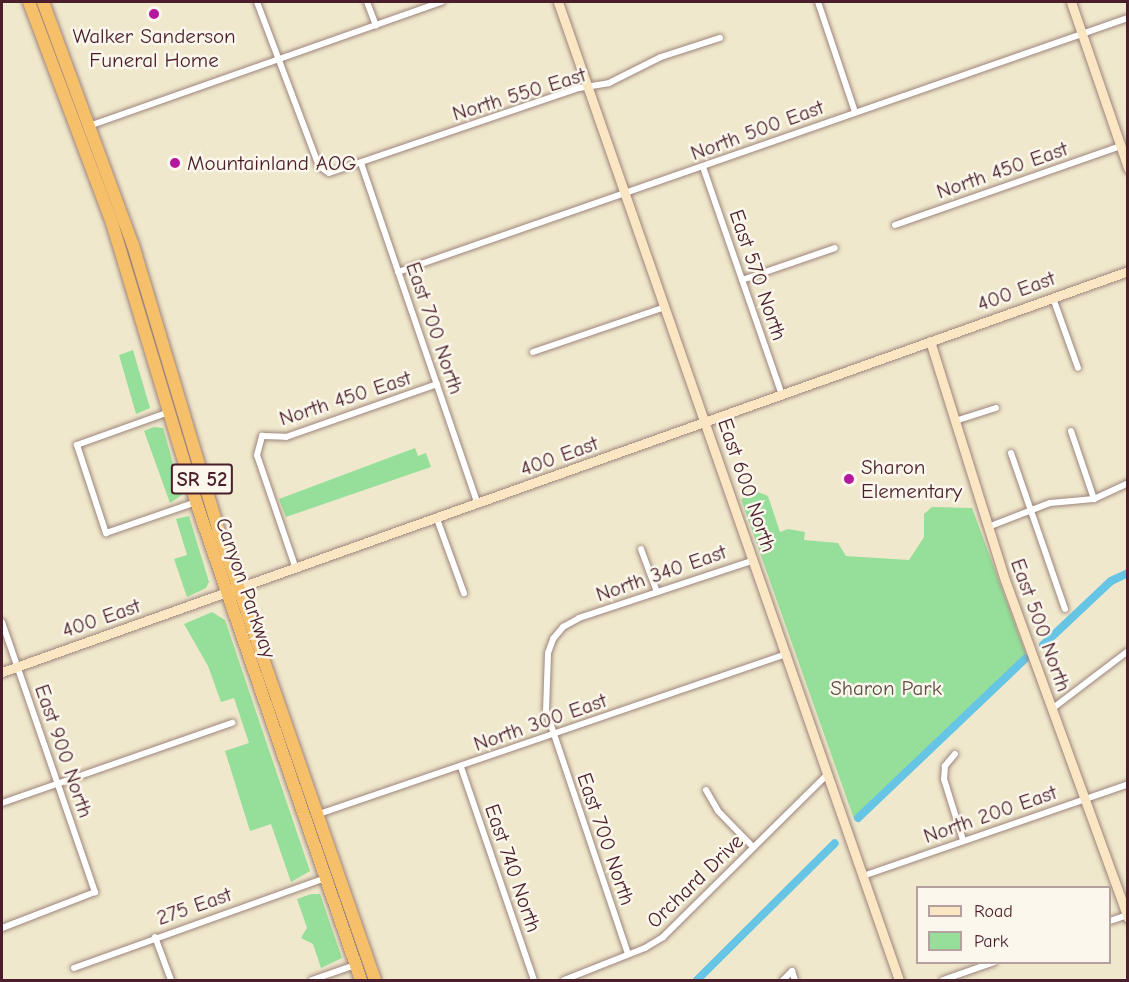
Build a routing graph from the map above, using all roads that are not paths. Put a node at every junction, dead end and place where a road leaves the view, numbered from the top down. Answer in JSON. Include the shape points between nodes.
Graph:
{"nodes":[{"id":1,"x":29,"y":2,"type":"edge"},
{"id":2,"x":43,"y":2,"type":"edge"},
{"id":3,"x":257,"y":2,"type":"edge"},
{"id":4,"x":367,"y":2,"type":"edge"},
{"id":5,"x":442,"y":2,"type":"edge"},
{"id":6,"x":558,"y":2,"type":"edge"},
{"id":7,"x":818,"y":2,"type":"edge"},
{"id":8,"x":1071,"y":2,"type":"edge"},
{"id":9,"x":1128,"y":18,"type":"edge"},
{"id":10,"x":376,"y":25,"type":"junction"},
{"id":11,"x":1082,"y":35,"type":"junction"},
{"id":12,"x":720,"y":38,"type":"dead end"},
{"id":13,"x":278,"y":59,"type":"junction"},
{"id":14,"x":588,"y":87,"type":"junction"},
{"id":15,"x":855,"y":112,"type":"junction"},
{"id":16,"x":92,"y":126,"type":"junction"},
{"id":17,"x":79,"y":130,"type":"junction"},
{"id":18,"x":1120,"y":146,"type":"junction"},
{"id":19,"x":362,"y":163,"type":"junction"},
{"id":20,"x":703,"y":167,"type":"junction"},
{"id":21,"x":1128,"y":168,"type":"edge"},
{"id":22,"x":626,"y":194,"type":"junction"},
{"id":23,"x":895,"y":225,"type":"dead end"},
{"id":24,"x":834,"y":248,"type":"dead end"},
{"id":25,"x":1128,"y":271,"type":"edge"},
{"id":26,"x":398,"y":272,"type":"junction"},
{"id":27,"x":742,"y":280,"type":"junction"},
{"id":28,"x":1053,"y":297,"type":"junction"},
{"id":29,"x":665,"y":307,"type":"junction"},
{"id":30,"x":930,"y":341,"type":"junction"},
{"id":31,"x":533,"y":352,"type":"dead end"},
{"id":32,"x":1078,"y":368,"type":"dead end"},
{"id":33,"x":437,"y":384,"type":"junction"},
{"id":34,"x":782,"y":395,"type":"junction"},
{"id":35,"x":996,"y":408,"type":"dead end"},
{"id":36,"x":169,"y":412,"type":"junction"},
{"id":37,"x":955,"y":421,"type":"junction"},
{"id":38,"x":706,"y":422,"type":"junction"},
{"id":39,"x":1071,"y":431,"type":"dead end"},
{"id":40,"x":1011,"y":453,"type":"dead end"},
{"id":41,"x":1127,"y":486,"type":"edge"},
{"id":42,"x":1094,"y":499,"type":"junction"},
{"id":43,"x":196,"y":502,"type":"junction"},
{"id":44,"x":478,"y":504,"type":"junction"},
{"id":45,"x":1031,"y":510,"type":"junction"},
{"id":46,"x":437,"y":519,"type":"junction"},
{"id":47,"x":988,"y":527,"type":"junction"},
{"id":48,"x":641,"y":549,"type":"dead end"},
{"id":49,"x":754,"y":560,"type":"junction"},
{"id":50,"x":296,"y":570,"type":"junction"},
{"id":51,"x":233,"y":592,"type":"junction"},
{"id":52,"x":657,"y":592,"type":"junction"},
{"id":53,"x":464,"y":593,"type":"dead end"},
{"id":54,"x":1065,"y":609,"type":"dead end"},
{"id":55,"x":579,"y":618,"type":"joint"},
{"id":56,"x":2,"y":622,"type":"edge"},
{"id":57,"x":1128,"y":651,"type":"edge"},
{"id":58,"x":786,"y":654,"type":"junction"},
{"id":59,"x":17,"y":667,"type":"junction"},
{"id":60,"x":2,"y":672,"type":"edge"},
{"id":61,"x":1053,"y":708,"type":"junction"},
{"id":62,"x":232,"y":723,"type":"dead end"},
{"id":63,"x":554,"y":735,"type":"junction"},
{"id":64,"x":955,"y":754,"type":"dead end"},
{"id":65,"x":461,"y":767,"type":"junction"},
{"id":66,"x":828,"y":774,"type":"junction"},
{"id":67,"x":58,"y":783,"type":"junction"},
{"id":68,"x":1128,"y":784,"type":"edge"},
{"id":69,"x":706,"y":790,"type":"dead end"},
{"id":70,"x":1085,"y":799,"type":"junction"},
{"id":71,"x":2,"y":802,"type":"edge"},
{"id":72,"x":317,"y":815,"type":"junction"},
{"id":73,"x":305,"y":819,"type":"junction"},
{"id":74,"x":963,"y":840,"type":"junction"},
{"id":75,"x":753,"y":847,"type":"junction"},
{"id":76,"x":863,"y":876,"type":"junction"},
{"id":77,"x":326,"y":878,"type":"junction"},
{"id":78,"x":1127,"y":917,"type":"edge"},
{"id":79,"x":1111,"y":921,"type":"edge"},
{"id":80,"x":2,"y":928,"type":"edge"},
{"id":81,"x":155,"y":937,"type":"junction"},
{"id":82,"x":628,"y":954,"type":"junction"},
{"id":83,"x":991,"y":964,"type":"edge"},
{"id":84,"x":356,"y":965,"type":"junction"},
{"id":85,"x":74,"y":968,"type":"dead end"},
{"id":86,"x":171,"y":981,"type":"edge"},
{"id":87,"x":312,"y":981,"type":"edge"},
{"id":88,"x":361,"y":981,"type":"edge"},
{"id":89,"x":375,"y":981,"type":"edge"},
{"id":90,"x":534,"y":981,"type":"edge"},
{"id":91,"x":564,"y":981,"type":"edge"},
{"id":92,"x":783,"y":981,"type":"edge"},
{"id":93,"x":795,"y":981,"type":"edge"},
{"id":94,"x":899,"y":981,"type":"edge"},
{"id":95,"x":943,"y":981,"type":"edge"}],
"edges":[{"from":1,"to":17,"type":"highway","name":"Canyon Parkway","number":"SR 52"},
{"from":2,"to":16,"type":"highway","name":"Canyon Parkway","number":"SR 52"},
{"from":3,"to":13,"type":"street"},
{"from":4,"to":10,"type":"street"},
{"from":5,"to":10,"type":"street"},
{"from":6,"to":14,"type":"street","name":"East 600 North"},
{"from":7,"to":15,"type":"street"},
{"from":8,"to":11,"type":"street"},
{"from":9,"to":11,"type":"street","name":"North 500 East"},
{"from":10,"to":13,"type":"street"},
{"from":11,"to":15,"type":"street","name":"North 500 East"},
{"from":11,"to":18,"type":"street"},
{"from":12,"to":14,"type":"street","name":"North 550 East","via":[[661,57],[626,77]]},
{"from":13,"to":16,"type":"street"},
{"from":13,"to":19,"type":"street","name":"North 550 East","via":[[319,166],[324,172]]},
{"from":14,"to":19,"type":"street","name":"North 550 East"},
{"from":14,"to":22,"type":"street","name":"East 600 North"},
{"from":15,"to":20,"type":"street","name":"North 500 East"},
{"from":16,"to":17,"type":"street"},
{"from":16,"to":51,"type":"highway","name":"Canyon Parkway","number":"SR 52","via":[[149,294]]},
{"from":17,"to":36,"type":"highway","name":"Canyon Parkway","number":"SR 52","via":[[129,274]]},
{"from":18,"to":21,"type":"street"},
{"from":18,"to":23,"type":"street","name":"North 450 East"},
{"from":19,"to":26,"type":"street","name":"East 700 North"},
{"from":20,"to":22,"type":"street","name":"North 500 East"},
{"from":20,"to":27,"type":"street","name":"East 570 North"},
{"from":22,"to":26,"type":"street","name":"North 500 East"},
{"from":22,"to":29,"type":"street","name":"East 600 North"},
{"from":24,"to":27,"type":"street"},
{"from":25,"to":28,"type":"street","name":"400 East"},
{"from":26,"to":33,"type":"street","name":"East 700 North"},
{"from":27,"to":34,"type":"street","name":"East 570 North"},
{"from":28,"to":30,"type":"street","name":"400 East"},
{"from":28,"to":32,"type":"street"},
{"from":29,"to":31,"type":"street"},
{"from":29,"to":38,"type":"street","name":"East 600 North"},
{"from":30,"to":34,"type":"street","name":"400 East"},
{"from":30,"to":37,"type":"street","name":"East 500 North"},
{"from":33,"to":44,"type":"street","name":"East 700 North"},
{"from":33,"to":50,"type":"street","name":"North 450 East","via":[[286,438],[262,436],[257,455]]},
{"from":34,"to":38,"type":"street","name":"400 East"},
{"from":35,"to":37,"type":"street"},
{"from":36,"to":43,"type":"highway","name":"Canyon Parkway","number":"SR 52"},
{"from":36,"to":43,"type":"street","via":[[77,445],[106,533]]},
{"from":37,"to":47,"type":"street","name":"East 500 North"},
{"from":38,"to":44,"type":"street","name":"400 East"},
{"from":38,"to":49,"type":"street","name":"East 600 North"},
{"from":39,"to":42,"type":"street"},
{"from":40,"to":45,"type":"street"},
{"from":41,"to":42,"type":"street"},
{"from":42,"to":45,"type":"street","via":[[1057,501]]},
{"from":43,"to":51,"type":"highway","name":"Canyon Parkway","number":"SR 52"},
{"from":44,"to":46,"type":"street","name":"400 East"},
{"from":45,"to":47,"type":"street"},
{"from":45,"to":54,"type":"street"},
{"from":46,"to":50,"type":"street","name":"400 East"},
{"from":46,"to":53,"type":"street"},
{"from":47,"to":61,"type":"street","name":"East 500 North"},
{"from":48,"to":52,"type":"street"},
{"from":49,"to":52,"type":"street","name":"North 340 East"},
{"from":49,"to":58,"type":"street","name":"East 600 North"},
{"from":50,"to":51,"type":"street","name":"400 East"},
{"from":51,"to":59,"type":"street","name":"400 East"},
{"from":51,"to":72,"type":"highway","name":"Canyon Parkway","number":"SR 52"},
{"from":51,"to":73,"type":"highway","name":"Canyon Parkway","number":"SR 52"},
{"from":52,"to":55,"type":"street","name":"North 340 East"},
{"from":55,"to":63,"type":"street","name":"East 700 North","via":[[563,627],[548,653],[544,691]]},
{"from":56,"to":59,"type":"street","name":"East 900 North"},
{"from":57,"to":61,"type":"street"},
{"from":58,"to":63,"type":"street","name":"North 300 East"},
{"from":58,"to":66,"type":"street","name":"East 600 North"},
{"from":59,"to":60,"type":"street","name":"400 East"},
{"from":59,"to":67,"type":"street","name":"East 900 North"},
{"from":61,"to":70,"type":"street","name":"East 500 North"},
{"from":62,"to":67,"type":"street"},
{"from":63,"to":65,"type":"street","name":"North 300 East"},
{"from":63,"to":82,"type":"street","name":"East 700 North"},
{"from":64,"to":74,"type":"street","via":[[945,766],[944,779]]},
{"from":65,"to":72,"type":"street","name":"North 300 East"},
{"from":65,"to":90,"type":"street","name":"East 740 North"},
{"from":66,"to":75,"type":"street","name":"Orchard Drive"},
{"from":66,"to":76,"type":"street","name":"East 600 North"},
{"from":67,"to":71,"type":"street"},
{"from":67,"to":80,"type":"street","name":"East 900 North","via":[[95,892]]},
{"from":68,"to":70,"type":"street","name":"North 200 East"},
{"from":69,"to":75,"type":"street","via":[[718,811]]},
{"from":70,"to":74,"type":"street","name":"North 200 East"},
{"from":70,"to":78,"type":"street","name":"East 500 North"},
{"from":72,"to":73,"type":"street","name":"North 300 East"},
{"from":72,"to":89,"type":"highway","name":"Canyon Parkway","number":"SR 52"},
{"from":73,"to":77,"type":"highway","name":"Canyon Parkway","number":"SR 52"},
{"from":74,"to":76,"type":"street","name":"North 200 East"},
{"from":75,"to":82,"type":"street","name":"Orchard Drive","via":[[663,937]]},
{"from":76,"to":94,"type":"street","name":"East 600 North"},
{"from":77,"to":81,"type":"street","name":"275 East"},
{"from":77,"to":84,"type":"highway","name":"Canyon Parkway","number":"SR 52"},
{"from":78,"to":79,"type":"street"},
{"from":81,"to":85,"type":"street","name":"275 East"},
{"from":81,"to":86,"type":"street"},
{"from":82,"to":91,"type":"street","name":"Orchard Drive"},
{"from":83,"to":95,"type":"street"},
{"from":84,"to":87,"type":"street"},
{"from":84,"to":88,"type":"highway","name":"Canyon Parkway","number":"SR 52"},
{"from":92,"to":93,"type":"street","via":[[792,972]]}]}
